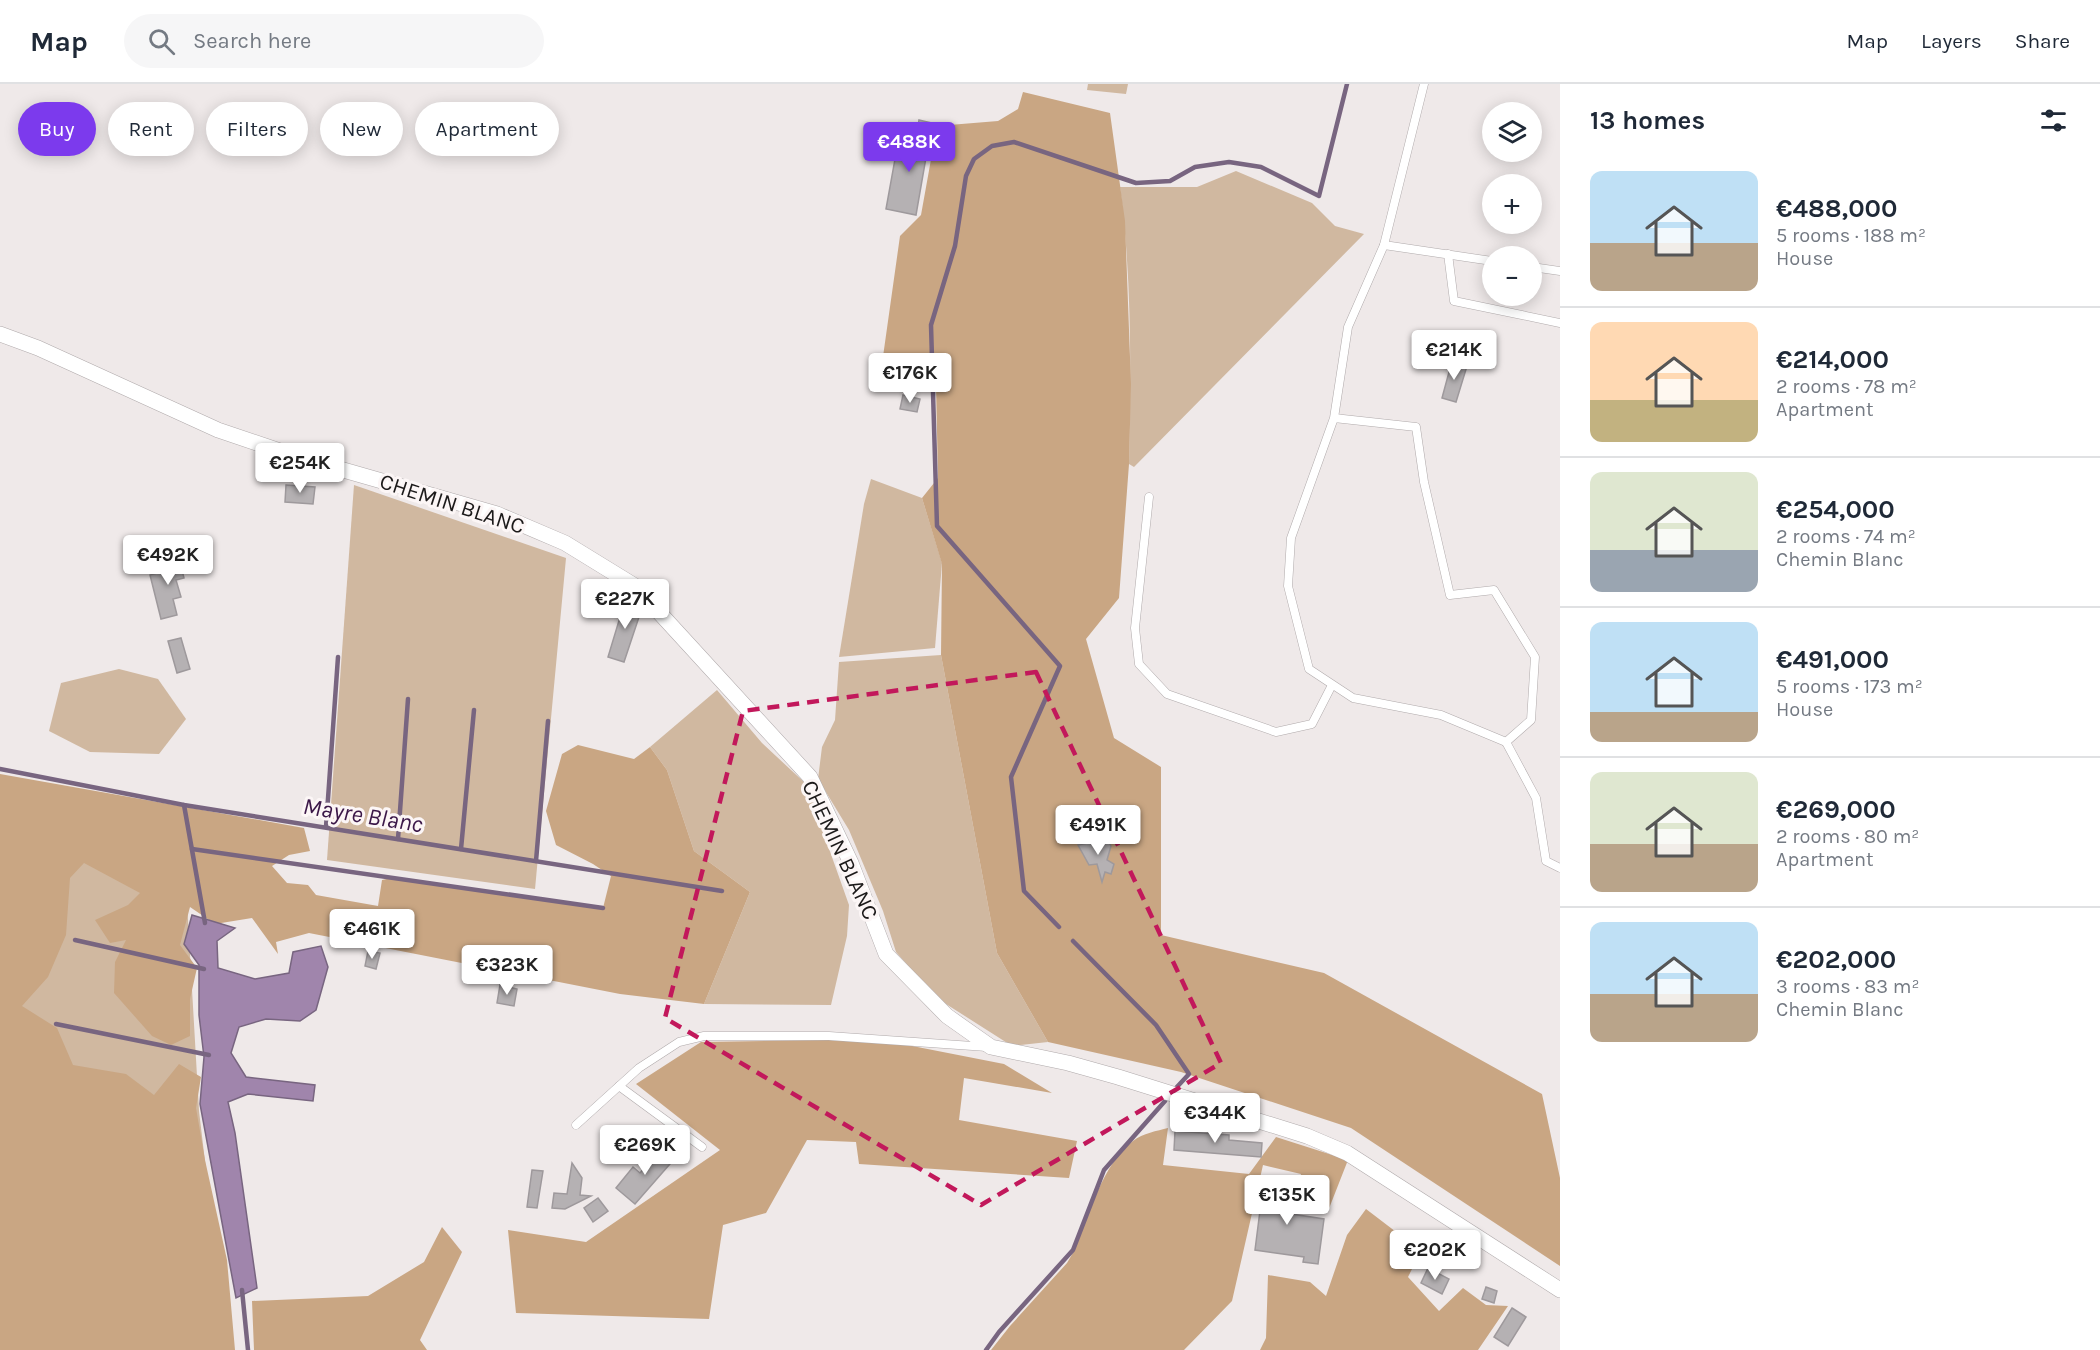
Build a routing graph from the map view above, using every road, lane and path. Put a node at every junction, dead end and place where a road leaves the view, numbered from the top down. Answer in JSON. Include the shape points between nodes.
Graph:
{"nodes":[{"id":1,"x":1424,"y":84,"type":"edge"},
{"id":2,"x":1384,"y":245,"type":"junction"},
{"id":3,"x":1448,"y":255,"type":"junction"},
{"id":4,"x":1482,"y":260,"type":"edge"},
{"id":5,"x":1542,"y":268,"type":"edge"},
{"id":6,"x":1560,"y":271,"type":"edge"},
{"id":7,"x":1560,"y":323,"type":"edge"},
{"id":8,"x":0,"y":334,"type":"edge"},
{"id":9,"x":1334,"y":418,"type":"junction"},
{"id":10,"x":1149,"y":497,"type":"dead end"},
{"id":11,"x":1332,"y":685,"type":"junction"},
{"id":12,"x":1506,"y":742,"type":"junction"},
{"id":13,"x":1560,"y":868,"type":"edge"},
{"id":14,"x":991,"y":1047,"type":"junction"},
{"id":15,"x":619,"y":1086,"type":"junction"},
{"id":16,"x":576,"y":1125,"type":"dead end"},
{"id":17,"x":702,"y":1147,"type":"dead end"},
{"id":18,"x":1560,"y":1290,"type":"edge"}],
"edges":[{"from":1,"to":2,"type":"lane"},
{"from":2,"to":3,"type":"lane"},
{"from":2,"to":9,"type":"lane","via":[[1348,327]]},
{"from":3,"to":4,"type":"lane"},
{"from":3,"to":7,"type":"lane","via":[[1454,301]]},
{"from":5,"to":6,"type":"lane"},
{"from":8,"to":14,"type":"street","name":"CHEMIN BLANC","via":[[218,430],[297,457],[497,514],[565,543],[635,586],[810,777],[851,863],[886,954],[946,1016]]},
{"from":9,"to":11,"type":"lane","via":[[1291,538],[1288,586],[1309,669]]},
{"from":9,"to":12,"type":"lane","via":[[1416,427],[1424,482],[1450,595],[1494,590],[1535,657],[1531,720]]},
{"from":10,"to":11,"type":"lane","via":[[1135,628],[1139,664],[1167,694],[1276,732],[1312,724]]},
{"from":11,"to":12,"type":"lane","via":[[1353,698],[1441,715]]},
{"from":12,"to":13,"type":"lane","via":[[1536,798],[1546,861]]},
{"from":14,"to":15,"type":"lane","via":[[829,1036],[705,1036],[679,1042]]},
{"from":14,"to":18,"type":"street","name":"CHEMIN BLANC","via":[[1068,1063],[1307,1136],[1347,1153]]},
{"from":15,"to":16,"type":"lane"},
{"from":15,"to":17,"type":"lane"}]}
